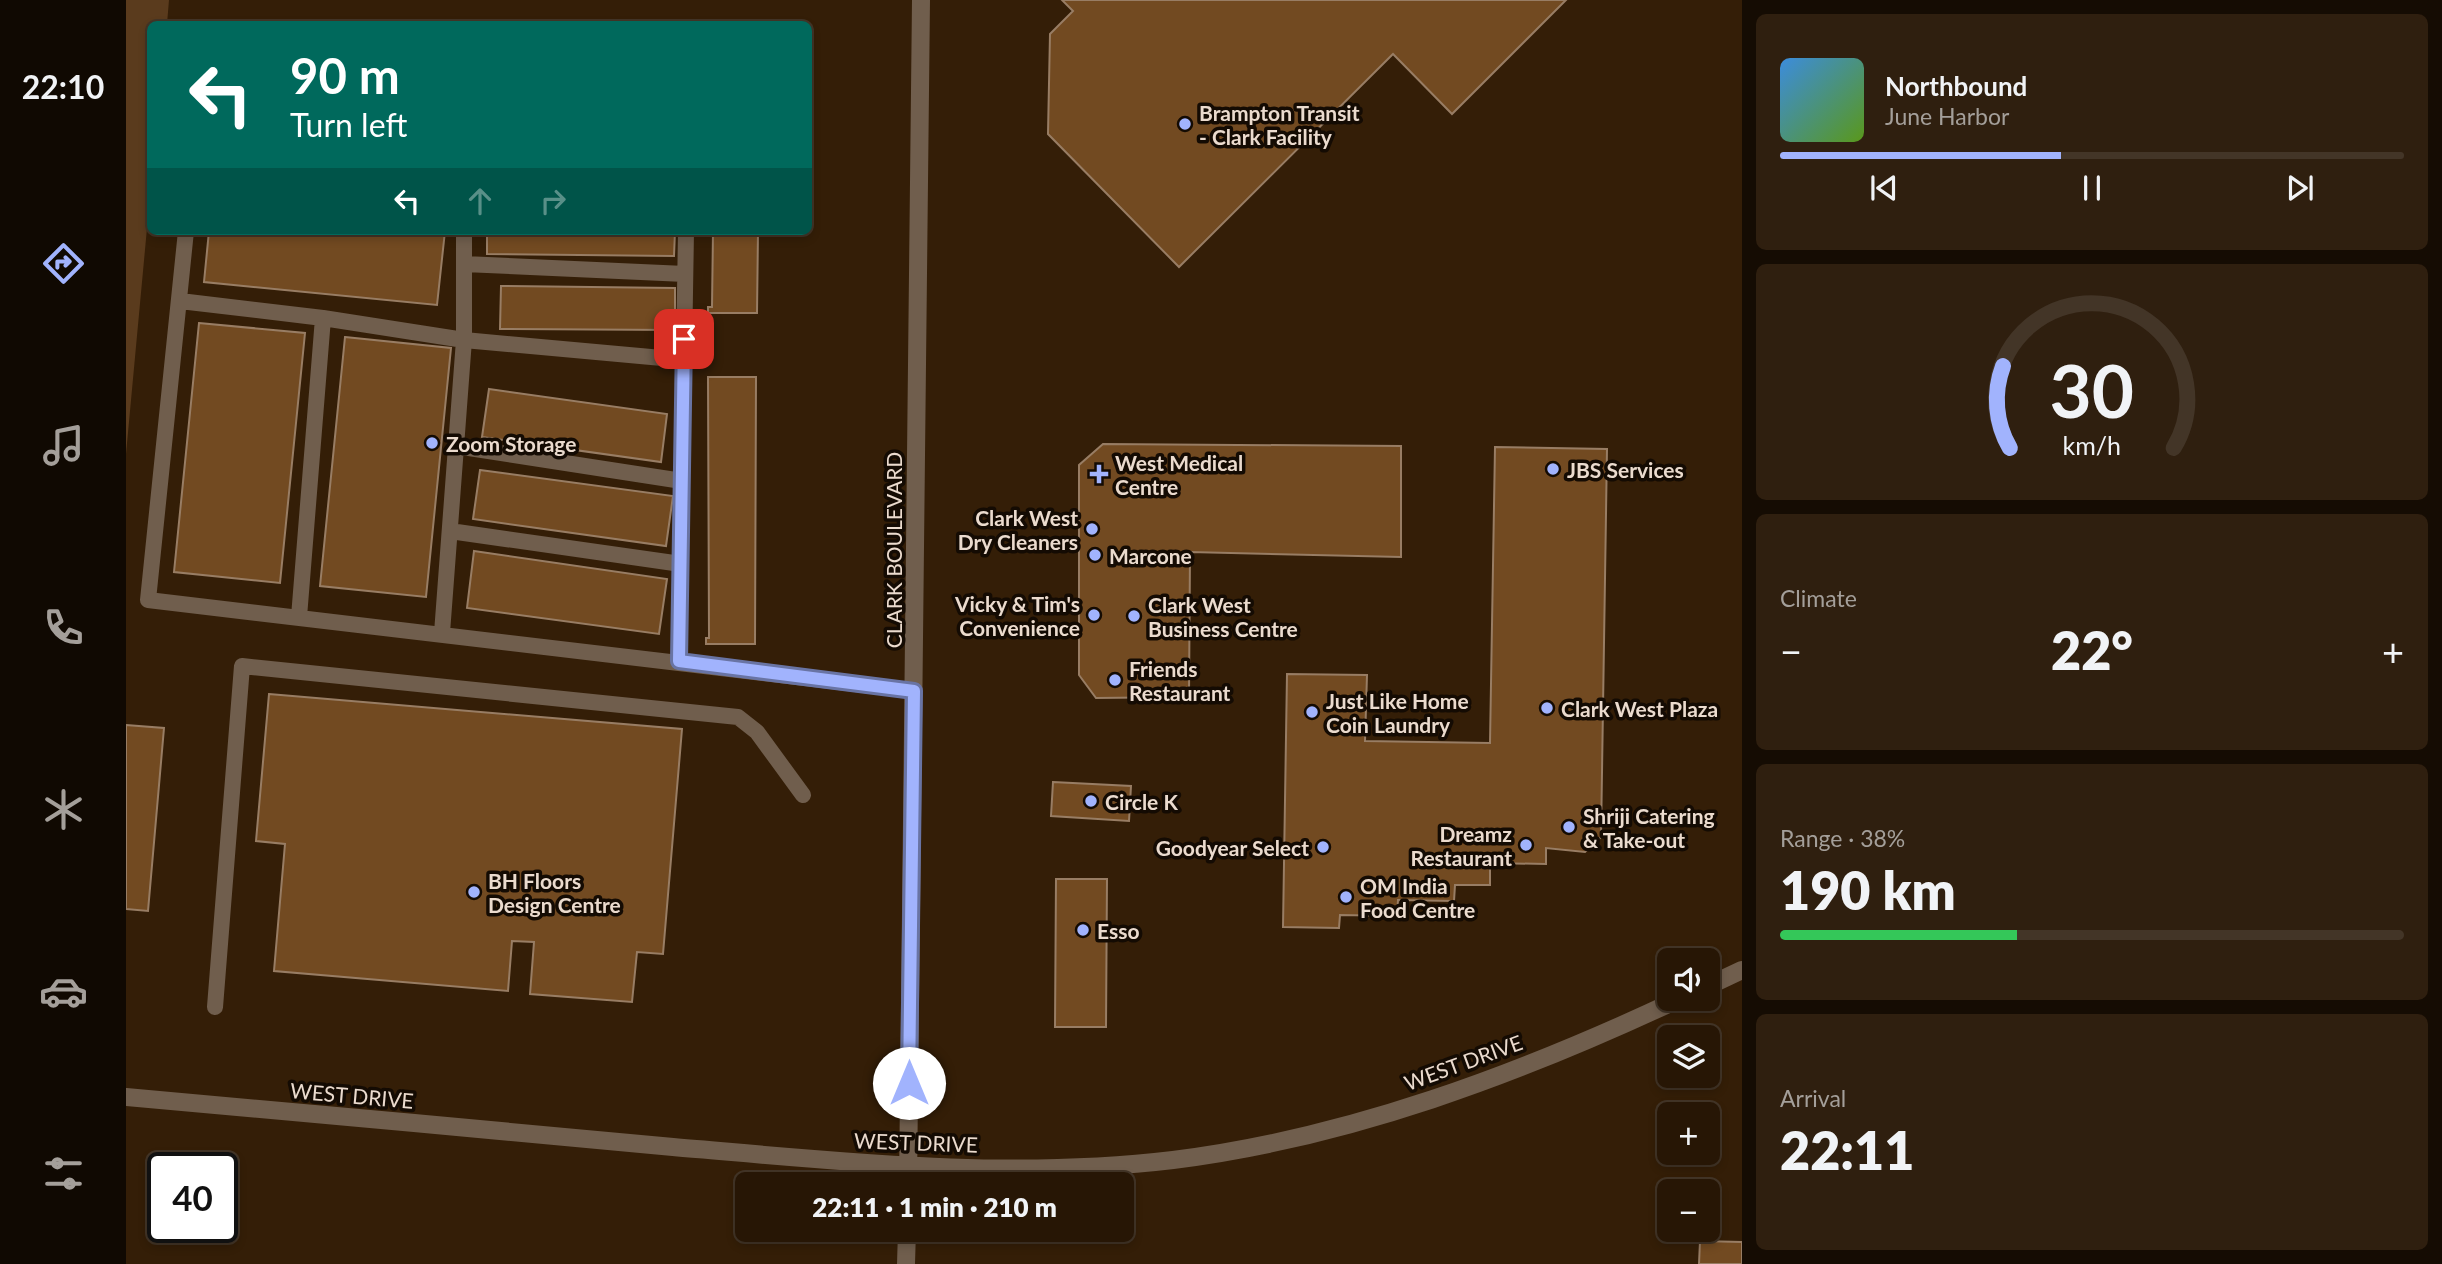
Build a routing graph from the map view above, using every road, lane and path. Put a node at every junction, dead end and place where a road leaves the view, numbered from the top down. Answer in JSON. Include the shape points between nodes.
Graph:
{"nodes":[{"id":1,"x":921,"y":0,"type":"edge"},
{"id":2,"x":186,"y":235,"type":"edge"},
{"id":3,"x":464,"y":235,"type":"edge"},
{"id":4,"x":685,"y":235,"type":"edge"},
{"id":5,"x":464,"y":264,"type":"junction"},
{"id":6,"x":685,"y":274,"type":"junction"},
{"id":7,"x":180,"y":301,"type":"junction"},
{"id":8,"x":323,"y":318,"type":"junction"},
{"id":9,"x":464,"y":340,"type":"junction"},
{"id":10,"x":684,"y":360,"type":"junction"},
{"id":11,"x":456,"y":446,"type":"junction"},
{"id":12,"x":682,"y":481,"type":"junction"},
{"id":13,"x":450,"y":531,"type":"junction"},
{"id":14,"x":681,"y":564,"type":"junction"},
{"id":15,"x":299,"y":617,"type":"junction"},
{"id":16,"x":442,"y":633,"type":"junction"},
{"id":17,"x":679,"y":661,"type":"junction"},
{"id":18,"x":914,"y":691,"type":"junction"},
{"id":19,"x":803,"y":795,"type":"dead end"},
{"id":20,"x":1742,"y":970,"type":"edge"},
{"id":21,"x":1720,"y":980,"type":"edge"},
{"id":22,"x":215,"y":1007,"type":"dead end"},
{"id":23,"x":1657,"y":1008,"type":"edge"},
{"id":24,"x":126,"y":1097,"type":"edge"},
{"id":25,"x":868,"y":1172,"type":"edge"},
{"id":26,"x":908,"y":1172,"type":"edge"},
{"id":27,"x":985,"y":1172,"type":"edge"},
{"id":28,"x":907,"y":1242,"type":"edge"},
{"id":29,"x":906,"y":1264,"type":"edge"}],
"edges":[{"from":1,"to":18,"type":"street","name":"CLARK BOULEVARD"},
{"from":2,"to":7,"type":"lane"},
{"from":3,"to":5,"type":"lane"},
{"from":4,"to":6,"type":"lane"},
{"from":5,"to":6,"type":"lane"},
{"from":5,"to":9,"type":"lane"},
{"from":6,"to":10,"type":"lane"},
{"from":7,"to":8,"type":"lane"},
{"from":7,"to":15,"type":"lane","via":[[148,600]]},
{"from":8,"to":9,"type":"lane"},
{"from":8,"to":15,"type":"lane"},
{"from":9,"to":10,"type":"lane"},
{"from":9,"to":11,"type":"lane"},
{"from":10,"to":12,"type":"lane"},
{"from":11,"to":12,"type":"lane"},
{"from":11,"to":13,"type":"lane"},
{"from":12,"to":14,"type":"lane"},
{"from":13,"to":14,"type":"lane"},
{"from":13,"to":16,"type":"lane"},
{"from":14,"to":17,"type":"lane"},
{"from":15,"to":16,"type":"lane"},
{"from":16,"to":17,"type":"lane"},
{"from":17,"to":18,"type":"lane"},
{"from":18,"to":26,"type":"street","name":"CLARK BOULEVARD"},
{"from":19,"to":22,"type":"lane","via":[[757,732],[738,717],[242,666]]},
{"from":20,"to":21,"type":"street"},
{"from":23,"to":27,"type":"street","name":"WEST DRIVE","via":[[1473,1087],[1282,1140],[1174,1160]]},
{"from":24,"to":25,"type":"street","name":"WEST DRIVE"},
{"from":28,"to":29,"type":"street"}]}
